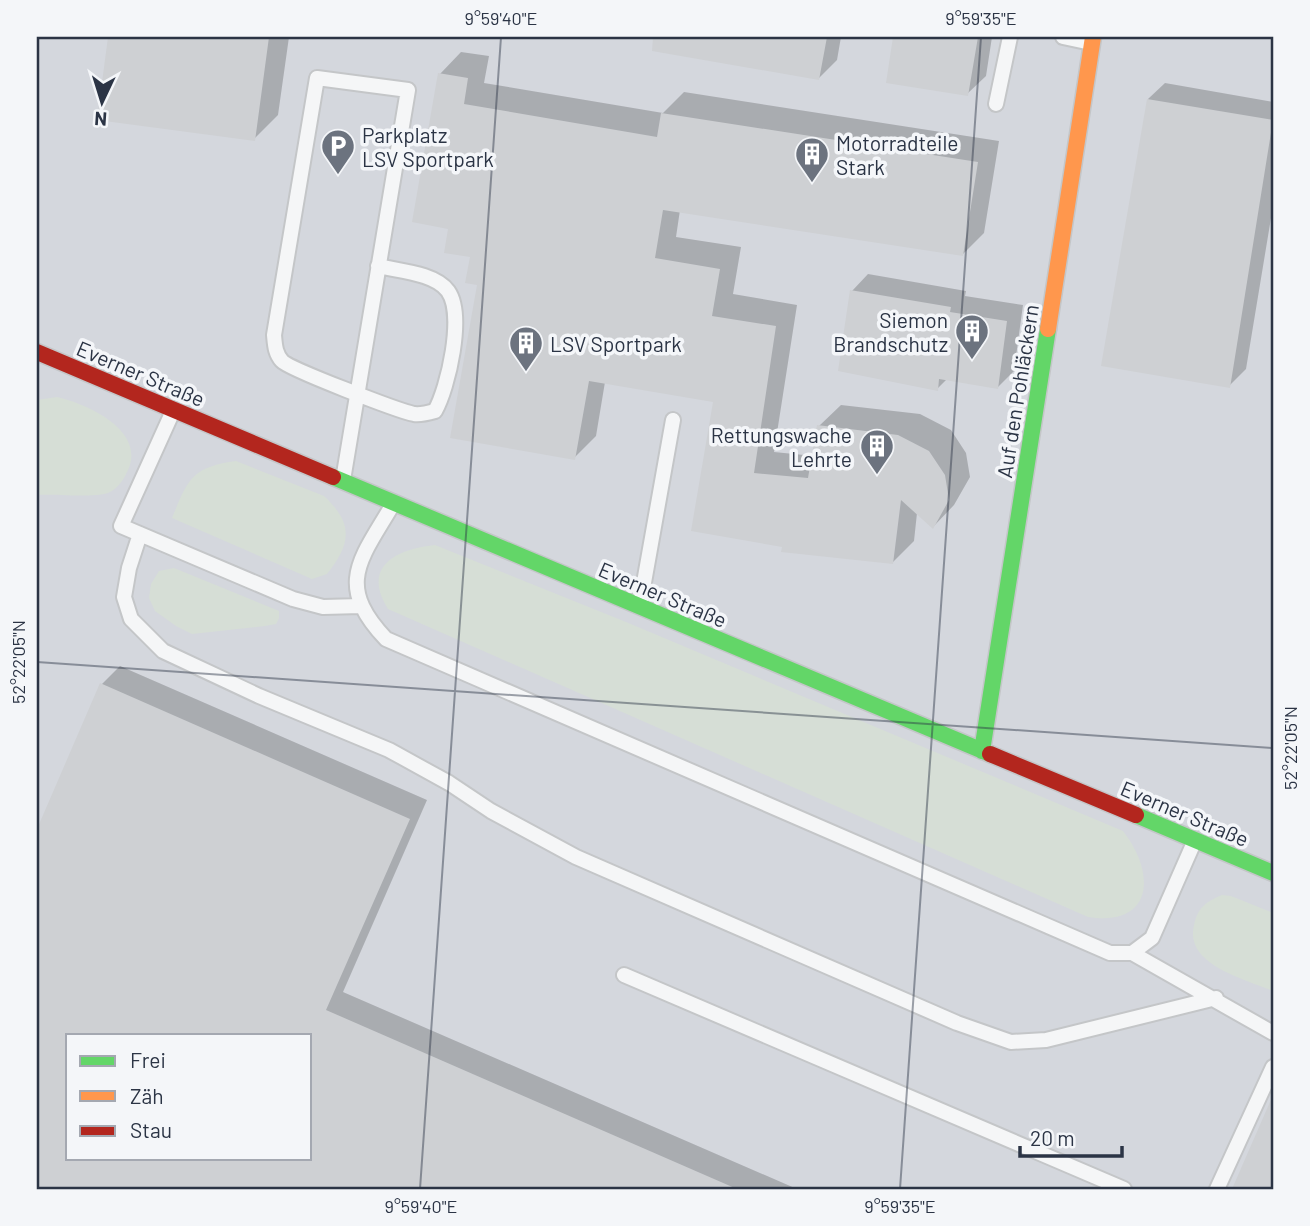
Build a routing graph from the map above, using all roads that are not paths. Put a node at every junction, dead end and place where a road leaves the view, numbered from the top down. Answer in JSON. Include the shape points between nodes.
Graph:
{"nodes":[{"id":1,"x":1010,"y":37,"type":"edge"},
{"id":2,"x":1063,"y":37,"type":"edge"},
{"id":3,"x":1093,"y":40,"type":"edge"},
{"id":4,"x":996,"y":104,"type":"dead end"},
{"id":5,"x":378,"y":266,"type":"junction"},
{"id":6,"x":37,"y":352,"type":"edge"},
{"id":7,"x":357,"y":392,"type":"junction"},
{"id":8,"x":174,"y":410,"type":"junction"},
{"id":9,"x":673,"y":421,"type":"dead end"},
{"id":10,"x":342,"y":481,"type":"junction"},
{"id":11,"x":393,"y":502,"type":"junction"},
{"id":12,"x":140,"y":534,"type":"junction"},
{"id":13,"x":362,"y":606,"type":"junction"},
{"id":14,"x":640,"y":607,"type":"junction"},
{"id":15,"x":982,"y":751,"type":"junction"},
{"id":16,"x":1195,"y":840,"type":"junction"},
{"id":17,"x":1273,"y":873,"type":"edge"},
{"id":18,"x":1132,"y":953,"type":"junction"},
{"id":19,"x":624,"y":975,"type":"dead end"},
{"id":20,"x":1216,"y":998,"type":"junction"},
{"id":21,"x":1273,"y":1033,"type":"edge"},
{"id":22,"x":1273,"y":1067,"type":"edge"},
{"id":23,"x":1124,"y":1189,"type":"edge"},
{"id":24,"x":1217,"y":1189,"type":"edge"}],
"edges":[{"from":1,"to":4,"type":"lane"},
{"from":2,"to":3,"type":"lane"},
{"from":3,"to":15,"type":"street","name":"Auf den Pohläckern"},
{"from":5,"to":7,"type":"lane"},
{"from":5,"to":7,"type":"lane","via":[[428,278],[448,291],[456,312],[452,349],[443,397],[435,411],[418,415]]},
{"from":5,"to":7,"type":"lane","via":[[408,90],[317,78],[275,350],[299,372]]},
{"from":6,"to":8,"type":"street","name":"Everner Straße"},
{"from":7,"to":10,"type":"lane"},
{"from":8,"to":10,"type":"street","name":"Everner Straße"},
{"from":8,"to":12,"type":"lane","via":[[121,526]]},
{"from":9,"to":14,"type":"lane"},
{"from":10,"to":11,"type":"street","name":"Everner Straße"},
{"from":11,"to":13,"type":"lane","via":[[357,566],[356,595]]},
{"from":11,"to":14,"type":"street","name":"Everner Straße"},
{"from":12,"to":13,"type":"lane","via":[[293,599],[323,607]]},
{"from":12,"to":20,"type":"lane","via":[[124,597],[131,619],[163,651],[389,750],[576,857],[944,1018],[1011,1042],[1046,1040]]},
{"from":13,"to":18,"type":"lane","via":[[386,639],[1110,953]]},
{"from":14,"to":15,"type":"street","name":"Everner Straße"},
{"from":15,"to":16,"type":"street","name":"Everner Straße"},
{"from":16,"to":17,"type":"street","name":"Everner Straße"},
{"from":16,"to":18,"type":"lane","via":[[1152,938]]},
{"from":18,"to":20,"type":"lane"},
{"from":19,"to":23,"type":"lane"},
{"from":20,"to":21,"type":"lane"},
{"from":22,"to":24,"type":"lane"}]}
